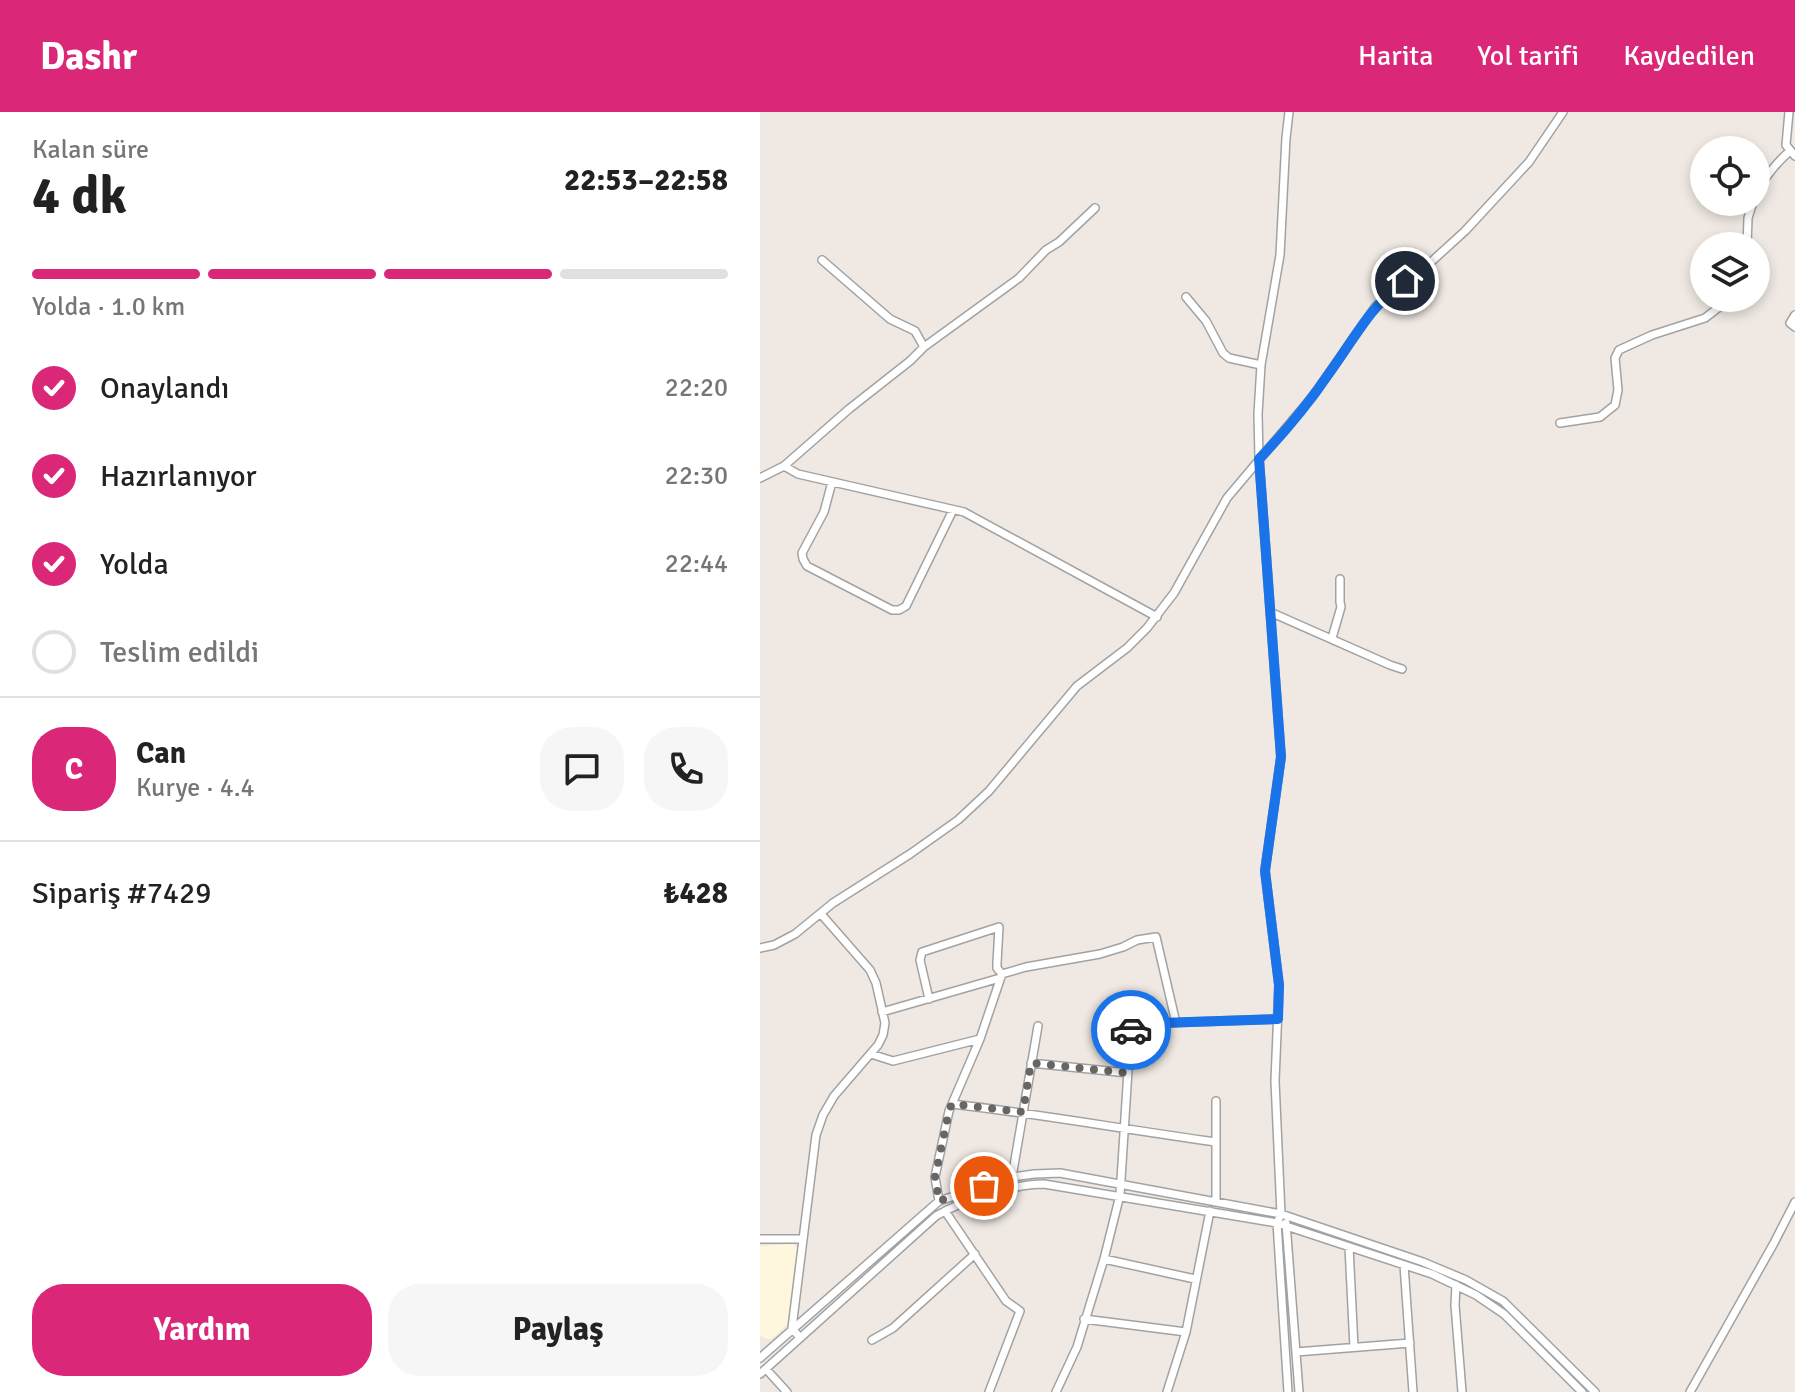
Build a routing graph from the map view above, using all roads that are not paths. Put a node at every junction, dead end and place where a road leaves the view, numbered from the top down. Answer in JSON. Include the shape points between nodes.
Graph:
{"nodes":[{"id":1,"x":1289,"y":112,"type":"edge"},
{"id":2,"x":1563,"y":112,"type":"edge"},
{"id":3,"x":1789,"y":112,"type":"edge"},
{"id":4,"x":1792,"y":153,"type":"edge"},
{"id":5,"x":1770,"y":174,"type":"edge"},
{"id":6,"x":1095,"y":208,"type":"dead end"},
{"id":7,"x":822,"y":260,"type":"dead end"},
{"id":8,"x":1186,"y":297,"type":"dead end"},
{"id":9,"x":1713,"y":312,"type":"edge"},
{"id":10,"x":1795,"y":315,"type":"edge"},
{"id":11,"x":1795,"y":327,"type":"edge"},
{"id":12,"x":924,"y":347,"type":"junction"},
{"id":13,"x":1261,"y":365,"type":"junction"},
{"id":14,"x":1560,"y":423,"type":"dead end"},
{"id":15,"x":1259,"y":459,"type":"junction"},
{"id":16,"x":784,"y":466,"type":"junction"},
{"id":17,"x":760,"y":478,"type":"edge"},
{"id":18,"x":832,"y":482,"type":"junction"},
{"id":19,"x":953,"y":510,"type":"junction"},
{"id":20,"x":1340,"y":579,"type":"dead end"},
{"id":21,"x":1270,"y":612,"type":"junction"},
{"id":22,"x":1157,"y":617,"type":"junction"},
{"id":23,"x":1332,"y":638,"type":"junction"},
{"id":24,"x":1402,"y":669,"type":"dead end"},
{"id":25,"x":821,"y":914,"type":"junction"},
{"id":26,"x":760,"y":948,"type":"edge"},
{"id":27,"x":1001,"y":976,"type":"junction"},
{"id":28,"x":929,"y":999,"type":"junction"},
{"id":29,"x":882,"y":1012,"type":"junction"},
{"id":30,"x":1278,"y":1019,"type":"junction"},
{"id":31,"x":1176,"y":1023,"type":"junction"},
{"id":32,"x":1038,"y":1026,"type":"dead end"},
{"id":33,"x":980,"y":1039,"type":"junction"},
{"id":34,"x":871,"y":1054,"type":"junction"},
{"id":35,"x":1031,"y":1063,"type":"junction"},
{"id":36,"x":1128,"y":1073,"type":"junction"},
{"id":37,"x":1216,"y":1101,"type":"dead end"},
{"id":38,"x":952,"y":1104,"type":"junction"},
{"id":39,"x":1023,"y":1112,"type":"junction"},
{"id":40,"x":1125,"y":1130,"type":"junction"},
{"id":41,"x":1216,"y":1142,"type":"junction"},
{"id":42,"x":1012,"y":1177,"type":"junction"},
{"id":43,"x":1121,"y":1185,"type":"junction"},
{"id":44,"x":1120,"y":1195,"type":"junction"},
{"id":45,"x":939,"y":1201,"type":"junction"},
{"id":46,"x":1216,"y":1202,"type":"junction"},
{"id":47,"x":1794,"y":1208,"type":"edge"},
{"id":48,"x":945,"y":1211,"type":"junction"},
{"id":49,"x":1210,"y":1211,"type":"junction"},
{"id":50,"x":1281,"y":1214,"type":"junction"},
{"id":51,"x":1277,"y":1223,"type":"junction"},
{"id":52,"x":1287,"y":1226,"type":"junction"},
{"id":53,"x":760,"y":1239,"type":"edge"},
{"id":54,"x":803,"y":1239,"type":"junction"},
{"id":55,"x":1349,"y":1247,"type":"junction"},
{"id":56,"x":975,"y":1254,"type":"junction"},
{"id":57,"x":1104,"y":1259,"type":"junction"},
{"id":58,"x":1404,"y":1265,"type":"junction"},
{"id":59,"x":1195,"y":1279,"type":"junction"},
{"id":60,"x":1456,"y":1285,"type":"junction"},
{"id":61,"x":1084,"y":1319,"type":"junction"},
{"id":62,"x":792,"y":1328,"type":"junction"},
{"id":63,"x":1186,"y":1332,"type":"junction"},
{"id":64,"x":800,"y":1338,"type":"junction"},
{"id":65,"x":872,"y":1340,"type":"dead end"},
{"id":66,"x":1410,"y":1343,"type":"junction"},
{"id":67,"x":760,"y":1346,"type":"edge"},
{"id":68,"x":1354,"y":1347,"type":"junction"},
{"id":69,"x":1296,"y":1352,"type":"junction"},
{"id":70,"x":762,"y":1356,"type":"edge"},
{"id":71,"x":763,"y":1372,"type":"edge"},
{"id":72,"x":787,"y":1392,"type":"edge"},
{"id":73,"x":989,"y":1392,"type":"edge"},
{"id":74,"x":1056,"y":1392,"type":"edge"},
{"id":75,"x":1167,"y":1392,"type":"edge"},
{"id":76,"x":1288,"y":1392,"type":"edge"},
{"id":77,"x":1299,"y":1392,"type":"edge"},
{"id":78,"x":1413,"y":1392,"type":"edge"},
{"id":79,"x":1462,"y":1392,"type":"edge"},
{"id":80,"x":1582,"y":1392,"type":"edge"},
{"id":81,"x":1595,"y":1392,"type":"edge"},
{"id":82,"x":1690,"y":1392,"type":"edge"}],
"edges":[{"from":1,"to":13,"type":"street","via":[[1280,255]]},
{"from":2,"to":15,"type":"street","via":[[1529,162],[1465,231],[1375,307],[1322,384]]},
{"from":3,"to":4,"type":"street","via":[[1786,145]]},
{"from":4,"to":5,"type":"street"},
{"from":6,"to":12,"type":"street","via":[[1019,278]]},
{"from":7,"to":12,"type":"street","via":[[890,319],[915,331]]},
{"from":8,"to":13,"type":"street","via":[[1223,353]]},
{"from":9,"to":14,"type":"street","via":[[1619,350],[1615,405],[1600,417]]},
{"from":10,"to":11,"type":"street","via":[[1790,323]]},
{"from":12,"to":16,"type":"street"},
{"from":13,"to":15,"type":"street"},
{"from":15,"to":21,"type":"street"},
{"from":15,"to":22,"type":"street","via":[[1227,498]]},
{"from":16,"to":17,"type":"street"},
{"from":16,"to":18,"type":"street"},
{"from":18,"to":19,"type":"street"},
{"from":18,"to":19,"type":"street","via":[[824,512],[803,550],[804,562],[892,610],[906,606]]},
{"from":19,"to":22,"type":"street"},
{"from":20,"to":23,"type":"street","via":[[1341,607]]},
{"from":21,"to":23,"type":"street"},
{"from":21,"to":30,"type":"street","via":[[1281,757],[1265,871]]},
{"from":22,"to":25,"type":"street","via":[[1077,686],[969,810]]},
{"from":23,"to":24,"type":"street"},
{"from":25,"to":26,"type":"street","via":[[795,934]]},
{"from":25,"to":29,"type":"street","via":[[870,970]]},
{"from":27,"to":28,"type":"street"},
{"from":27,"to":28,"type":"street","via":[[999,927],[922,952]]},
{"from":27,"to":31,"type":"street","via":[[1156,937]]},
{"from":27,"to":33,"type":"street"},
{"from":28,"to":29,"type":"street"},
{"from":29,"to":34,"type":"street","via":[[883,1035]]},
{"from":30,"to":31,"type":"street"},
{"from":30,"to":50,"type":"street"},
{"from":31,"to":36,"type":"street","via":[[1131,1024]]},
{"from":32,"to":35,"type":"street"},
{"from":33,"to":34,"type":"street","via":[[893,1061]]},
{"from":33,"to":38,"type":"street"},
{"from":34,"to":54,"type":"street","via":[[834,1096],[819,1125]]},
{"from":35,"to":36,"type":"street"},
{"from":35,"to":39,"type":"street"},
{"from":36,"to":40,"type":"street"},
{"from":37,"to":41,"type":"street"},
{"from":38,"to":39,"type":"street"},
{"from":38,"to":45,"type":"street","via":[[935,1177]]},
{"from":39,"to":40,"type":"street"},
{"from":39,"to":42,"type":"street"},
{"from":40,"to":41,"type":"street"},
{"from":40,"to":43,"type":"street"},
{"from":41,"to":46,"type":"street"},
{"from":42,"to":43,"type":"street","via":[[1060,1173]]},
{"from":42,"to":45,"type":"street"},
{"from":43,"to":44,"type":"street"},
{"from":43,"to":46,"type":"street"},
{"from":44,"to":48,"type":"street","via":[[1030,1184]]},
{"from":44,"to":49,"type":"street"},
{"from":44,"to":57,"type":"street"},
{"from":45,"to":62,"type":"street"},
{"from":46,"to":50,"type":"street"},
{"from":47,"to":82,"type":"street"},
{"from":48,"to":56,"type":"street"},
{"from":48,"to":64,"type":"street"},
{"from":49,"to":51,"type":"street"},
{"from":49,"to":59,"type":"street"},
{"from":50,"to":51,"type":"street"},
{"from":50,"to":52,"type":"street"},
{"from":50,"to":81,"type":"street","via":[[1479,1287],[1503,1301]]},
{"from":51,"to":52,"type":"street"},
{"from":51,"to":76,"type":"street"},
{"from":52,"to":55,"type":"street"},
{"from":52,"to":69,"type":"street"},
{"from":53,"to":54,"type":"street"},
{"from":54,"to":62,"type":"street"},
{"from":55,"to":58,"type":"street"},
{"from":55,"to":68,"type":"street"},
{"from":56,"to":65,"type":"street","via":[[893,1328]]},
{"from":56,"to":73,"type":"street","via":[[1006,1301],[1020,1311]]},
{"from":57,"to":59,"type":"street"},
{"from":57,"to":61,"type":"street"},
{"from":58,"to":60,"type":"street"},
{"from":58,"to":66,"type":"street"},
{"from":59,"to":63,"type":"street"},
{"from":60,"to":79,"type":"street"},
{"from":60,"to":80,"type":"street","via":[[1504,1314]]},
{"from":61,"to":63,"type":"street"},
{"from":61,"to":74,"type":"street"},
{"from":62,"to":64,"type":"street"},
{"from":62,"to":70,"type":"street"},
{"from":63,"to":75,"type":"street"},
{"from":64,"to":71,"type":"street"},
{"from":66,"to":68,"type":"street"},
{"from":66,"to":78,"type":"street"},
{"from":67,"to":70,"type":"street"},
{"from":68,"to":69,"type":"street"},
{"from":69,"to":77,"type":"street"},
{"from":71,"to":72,"type":"street"}]}
